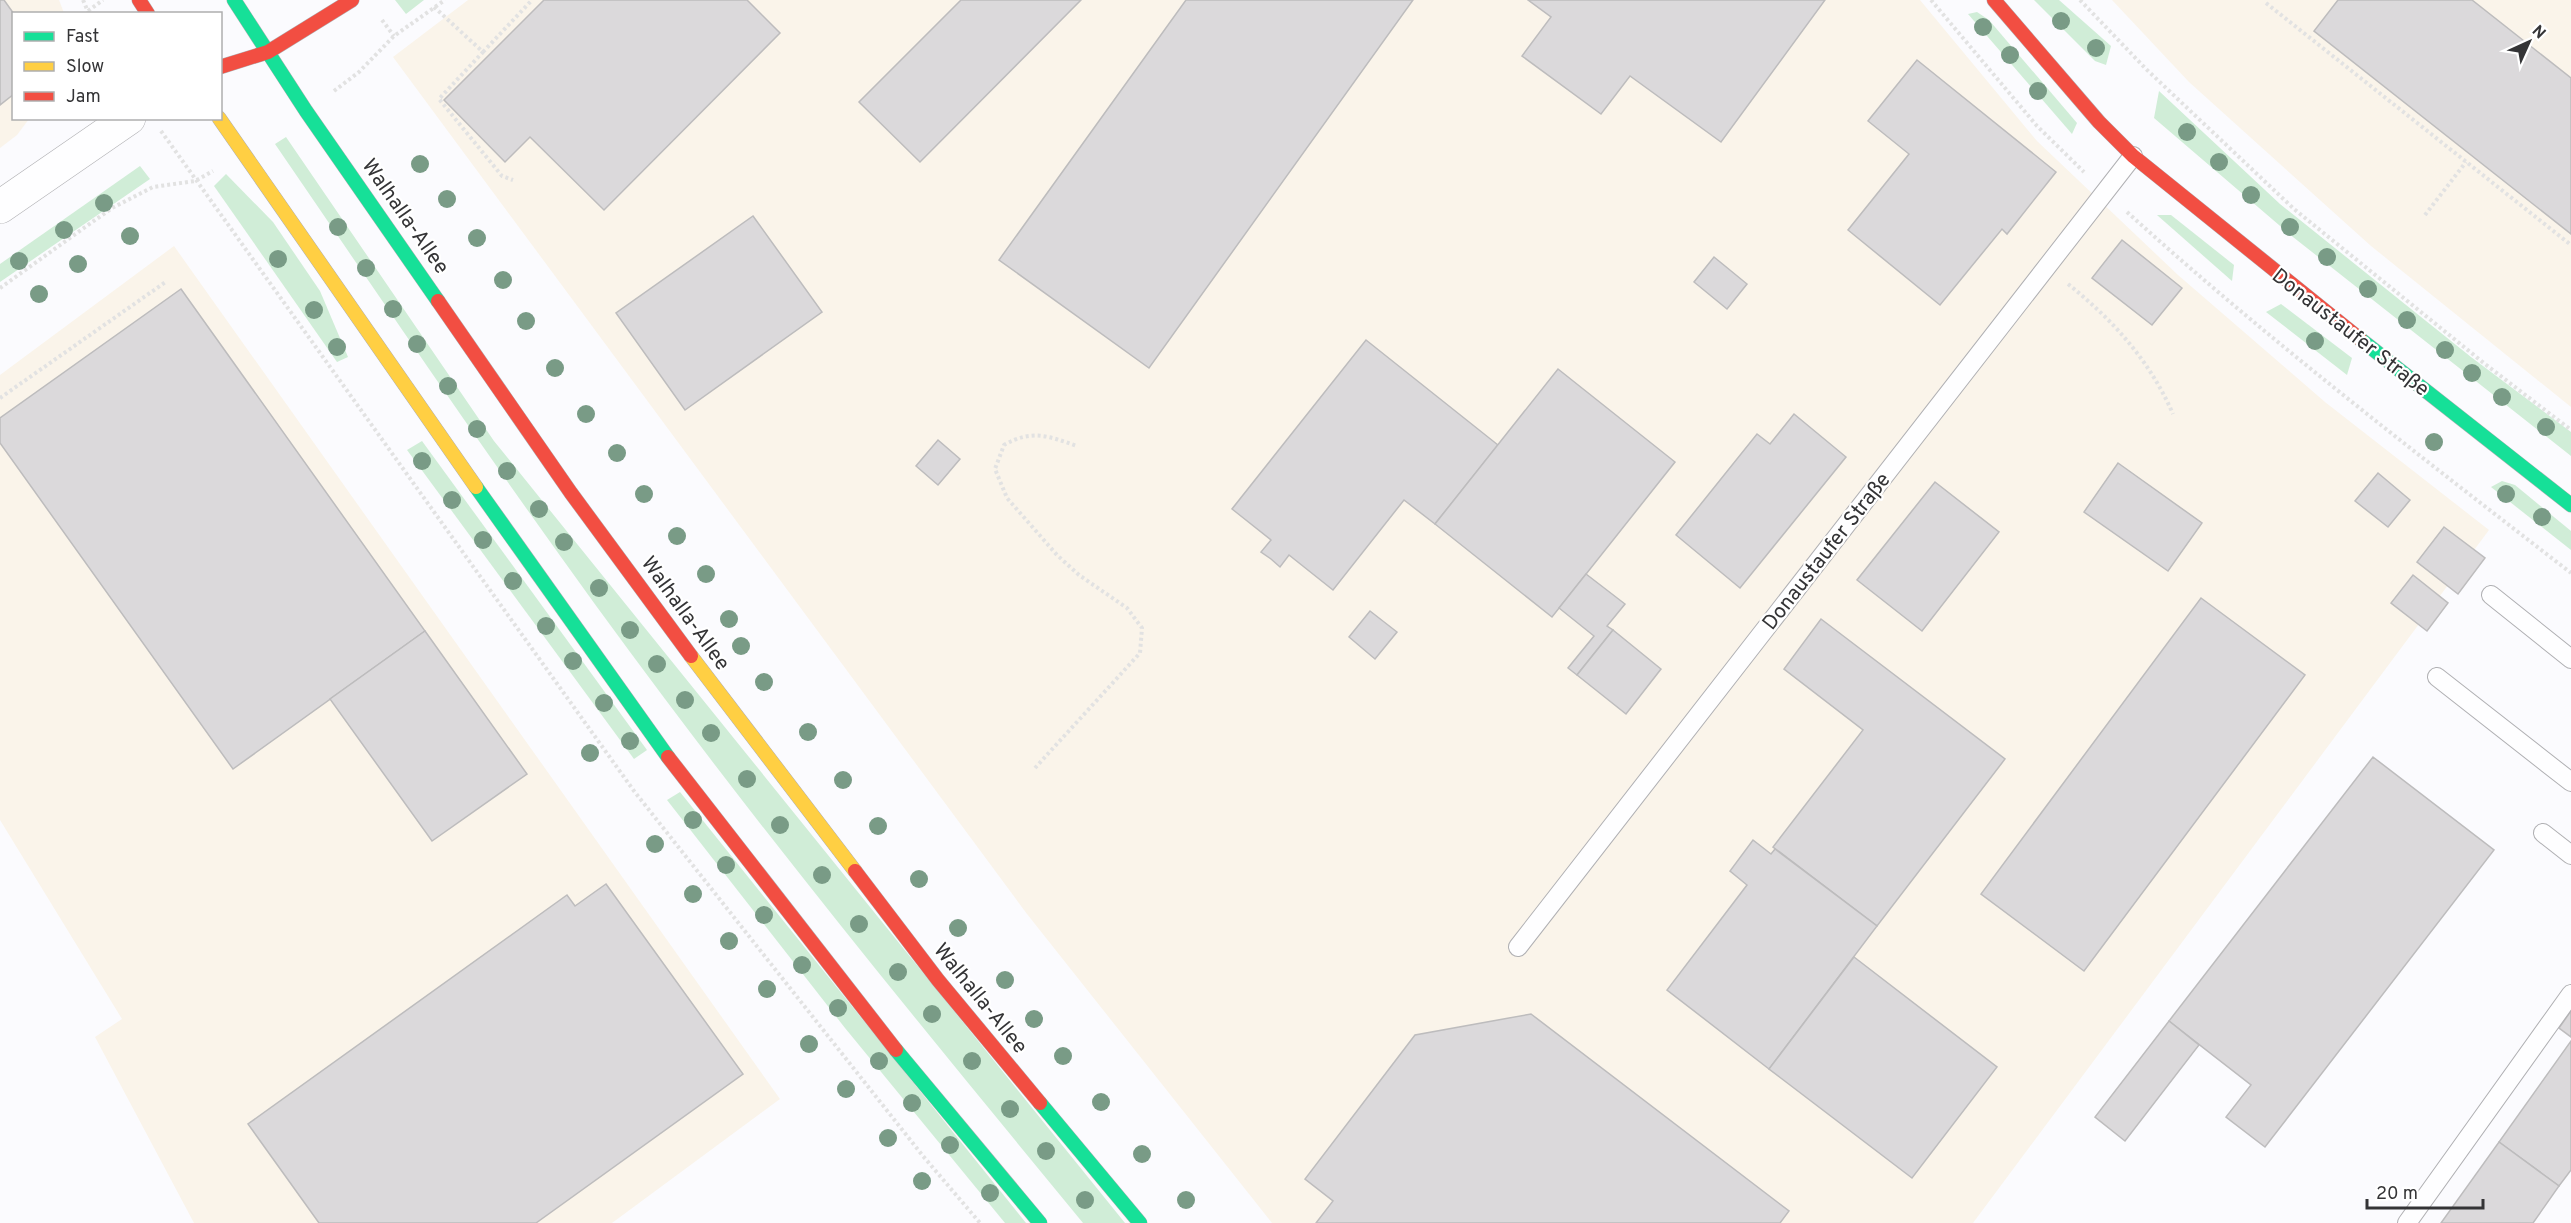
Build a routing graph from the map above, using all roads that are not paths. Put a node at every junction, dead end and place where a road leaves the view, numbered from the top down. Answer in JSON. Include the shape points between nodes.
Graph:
{"nodes":[{"id":1,"x":352,"y":0,"type":"edge"},
{"id":2,"x":1994,"y":0,"type":"edge"},
{"id":3,"x":230,"y":3,"type":"edge"},
{"id":4,"x":268,"y":52,"type":"junction"},
{"id":5,"x":222,"y":66,"type":"edge"},
{"id":6,"x":220,"y":120,"type":"edge"},
{"id":7,"x":144,"y":123,"type":"edge"},
{"id":8,"x":2133,"y":156,"type":"junction"},
{"id":9,"x":0,"y":207,"type":"edge"},
{"id":10,"x":2571,"y":505,"type":"edge"},
{"id":11,"x":2491,"y":596,"type":"dead end"},
{"id":12,"x":2571,"y":658,"type":"edge"},
{"id":13,"x":2437,"y":677,"type":"dead end"},
{"id":14,"x":2571,"y":782,"type":"edge"},
{"id":15,"x":2543,"y":833,"type":"dead end"},
{"id":16,"x":2571,"y":855,"type":"edge"},
{"id":17,"x":1518,"y":947,"type":"dead end"},
{"id":18,"x":2571,"y":994,"type":"edge"},
{"id":19,"x":1040,"y":1223,"type":"edge"},
{"id":20,"x":1140,"y":1223,"type":"edge"},
{"id":21,"x":2407,"y":1223,"type":"edge"}],
"edges":[{"from":1,"to":4,"type":"main road"},
{"from":2,"to":8,"type":"main road","name":"Donaustaufer Straße"},
{"from":3,"to":4,"type":"main road","name":"Walhalla-Allee"},
{"from":4,"to":5,"type":"main road"},
{"from":4,"to":20,"type":"main road","name":"Walhalla-Allee","via":[[571,493],[715,688],[938,980]]},
{"from":6,"to":19,"type":"main road","via":[[380,352],[673,763],[874,1023]]},
{"from":7,"to":9,"type":"street"},
{"from":8,"to":10,"type":"main road","name":"Donaustaufer Straße"},
{"from":8,"to":17,"type":"lane","name":"Donaustaufer Straße"},
{"from":11,"to":12,"type":"lane"},
{"from":13,"to":14,"type":"lane"},
{"from":15,"to":16,"type":"lane"},
{"from":18,"to":21,"type":"lane"}]}
